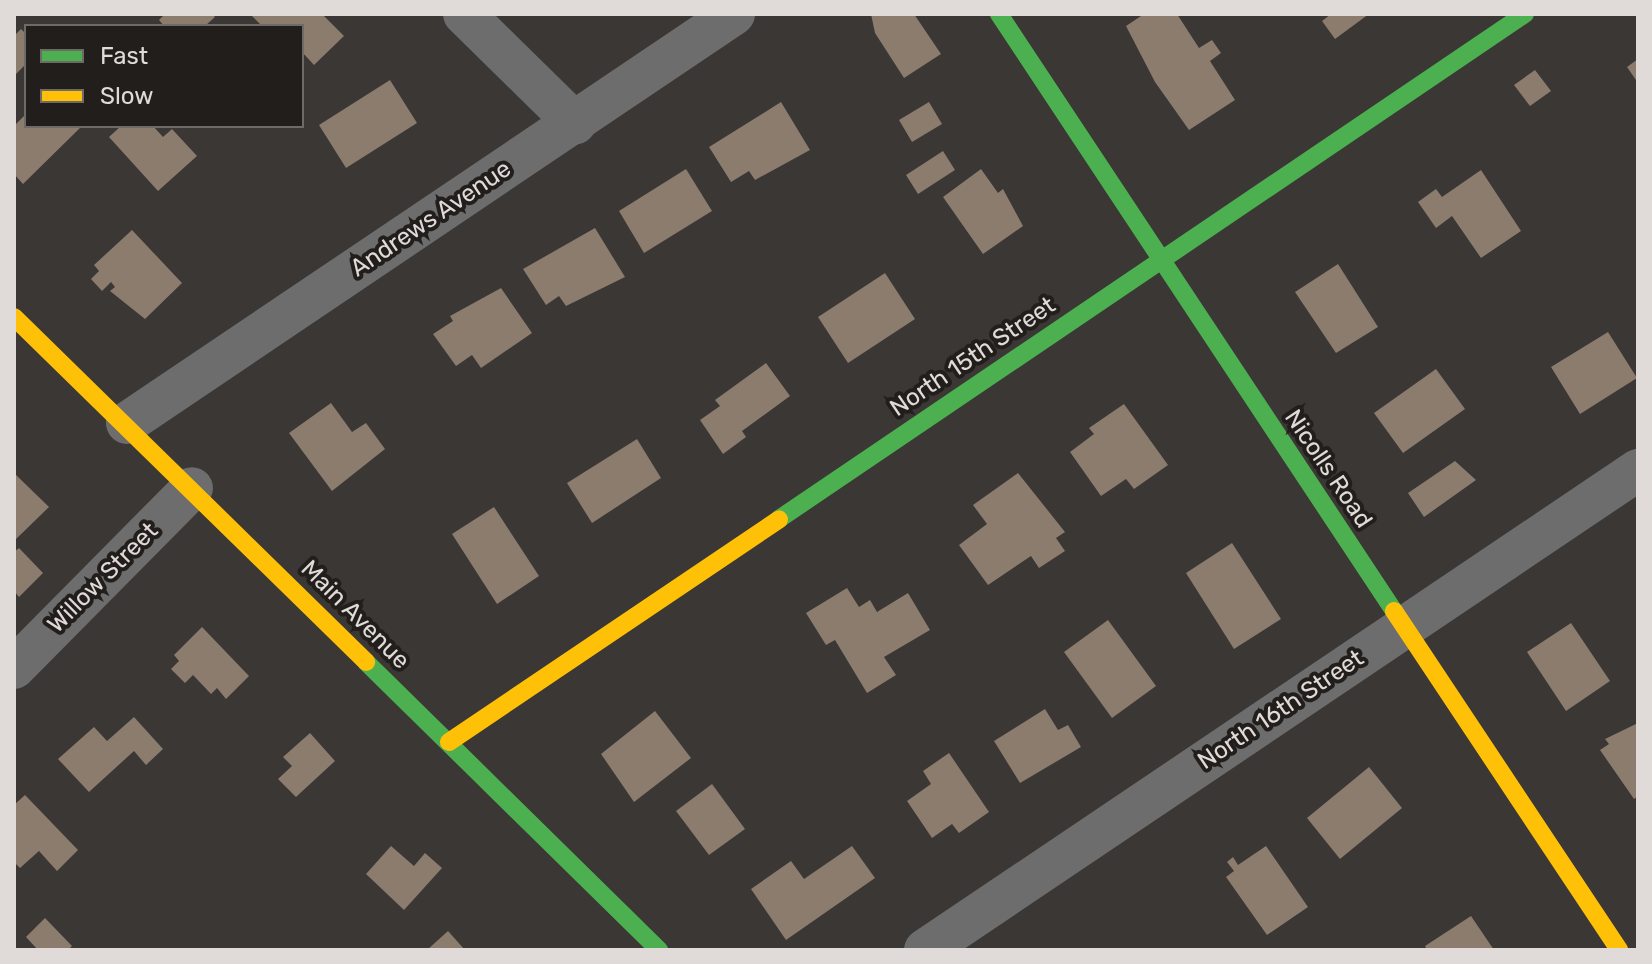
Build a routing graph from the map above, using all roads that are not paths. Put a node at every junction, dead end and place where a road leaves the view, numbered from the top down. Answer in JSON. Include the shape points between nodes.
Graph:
{"nodes":[{"id":1,"x":464,"y":14,"type":"edge"},
{"id":2,"x":734,"y":14,"type":"edge"},
{"id":3,"x":999,"y":14,"type":"edge"},
{"id":4,"x":1525,"y":14,"type":"edge"},
{"id":5,"x":575,"y":123,"type":"junction"},
{"id":6,"x":1159,"y":259,"type":"junction"},
{"id":7,"x":14,"y":317,"type":"edge"},
{"id":8,"x":127,"y":423,"type":"junction"},
{"id":9,"x":1638,"y":470,"type":"edge"},
{"id":10,"x":192,"y":488,"type":"junction"},
{"id":11,"x":1404,"y":627,"type":"junction"},
{"id":12,"x":14,"y":668,"type":"edge"},
{"id":13,"x":449,"y":742,"type":"junction"},
{"id":14,"x":659,"y":950,"type":"edge"},
{"id":15,"x":925,"y":950,"type":"edge"},
{"id":16,"x":1619,"y":950,"type":"edge"}],
"edges":[{"from":1,"to":5,"type":"street"},
{"from":2,"to":5,"type":"street","name":"Andrews Avenue"},
{"from":3,"to":6,"type":"street","name":"Nicolls Road"},
{"from":4,"to":6,"type":"street","name":"North 15th Street"},
{"from":5,"to":8,"type":"street","name":"Andrews Avenue"},
{"from":6,"to":11,"type":"street","name":"Nicolls Road"},
{"from":6,"to":13,"type":"street","name":"North 15th Street"},
{"from":7,"to":8,"type":"street","name":"Main Avenue"},
{"from":8,"to":10,"type":"street","name":"Main Avenue"},
{"from":9,"to":11,"type":"street","name":"North 16th Street"},
{"from":10,"to":12,"type":"street","name":"Willow Street"},
{"from":10,"to":13,"type":"street","name":"Main Avenue"},
{"from":11,"to":15,"type":"street","name":"North 16th Street"},
{"from":11,"to":16,"type":"street","name":"Nicolls Road"},
{"from":13,"to":14,"type":"street","name":"Main Avenue"}]}
